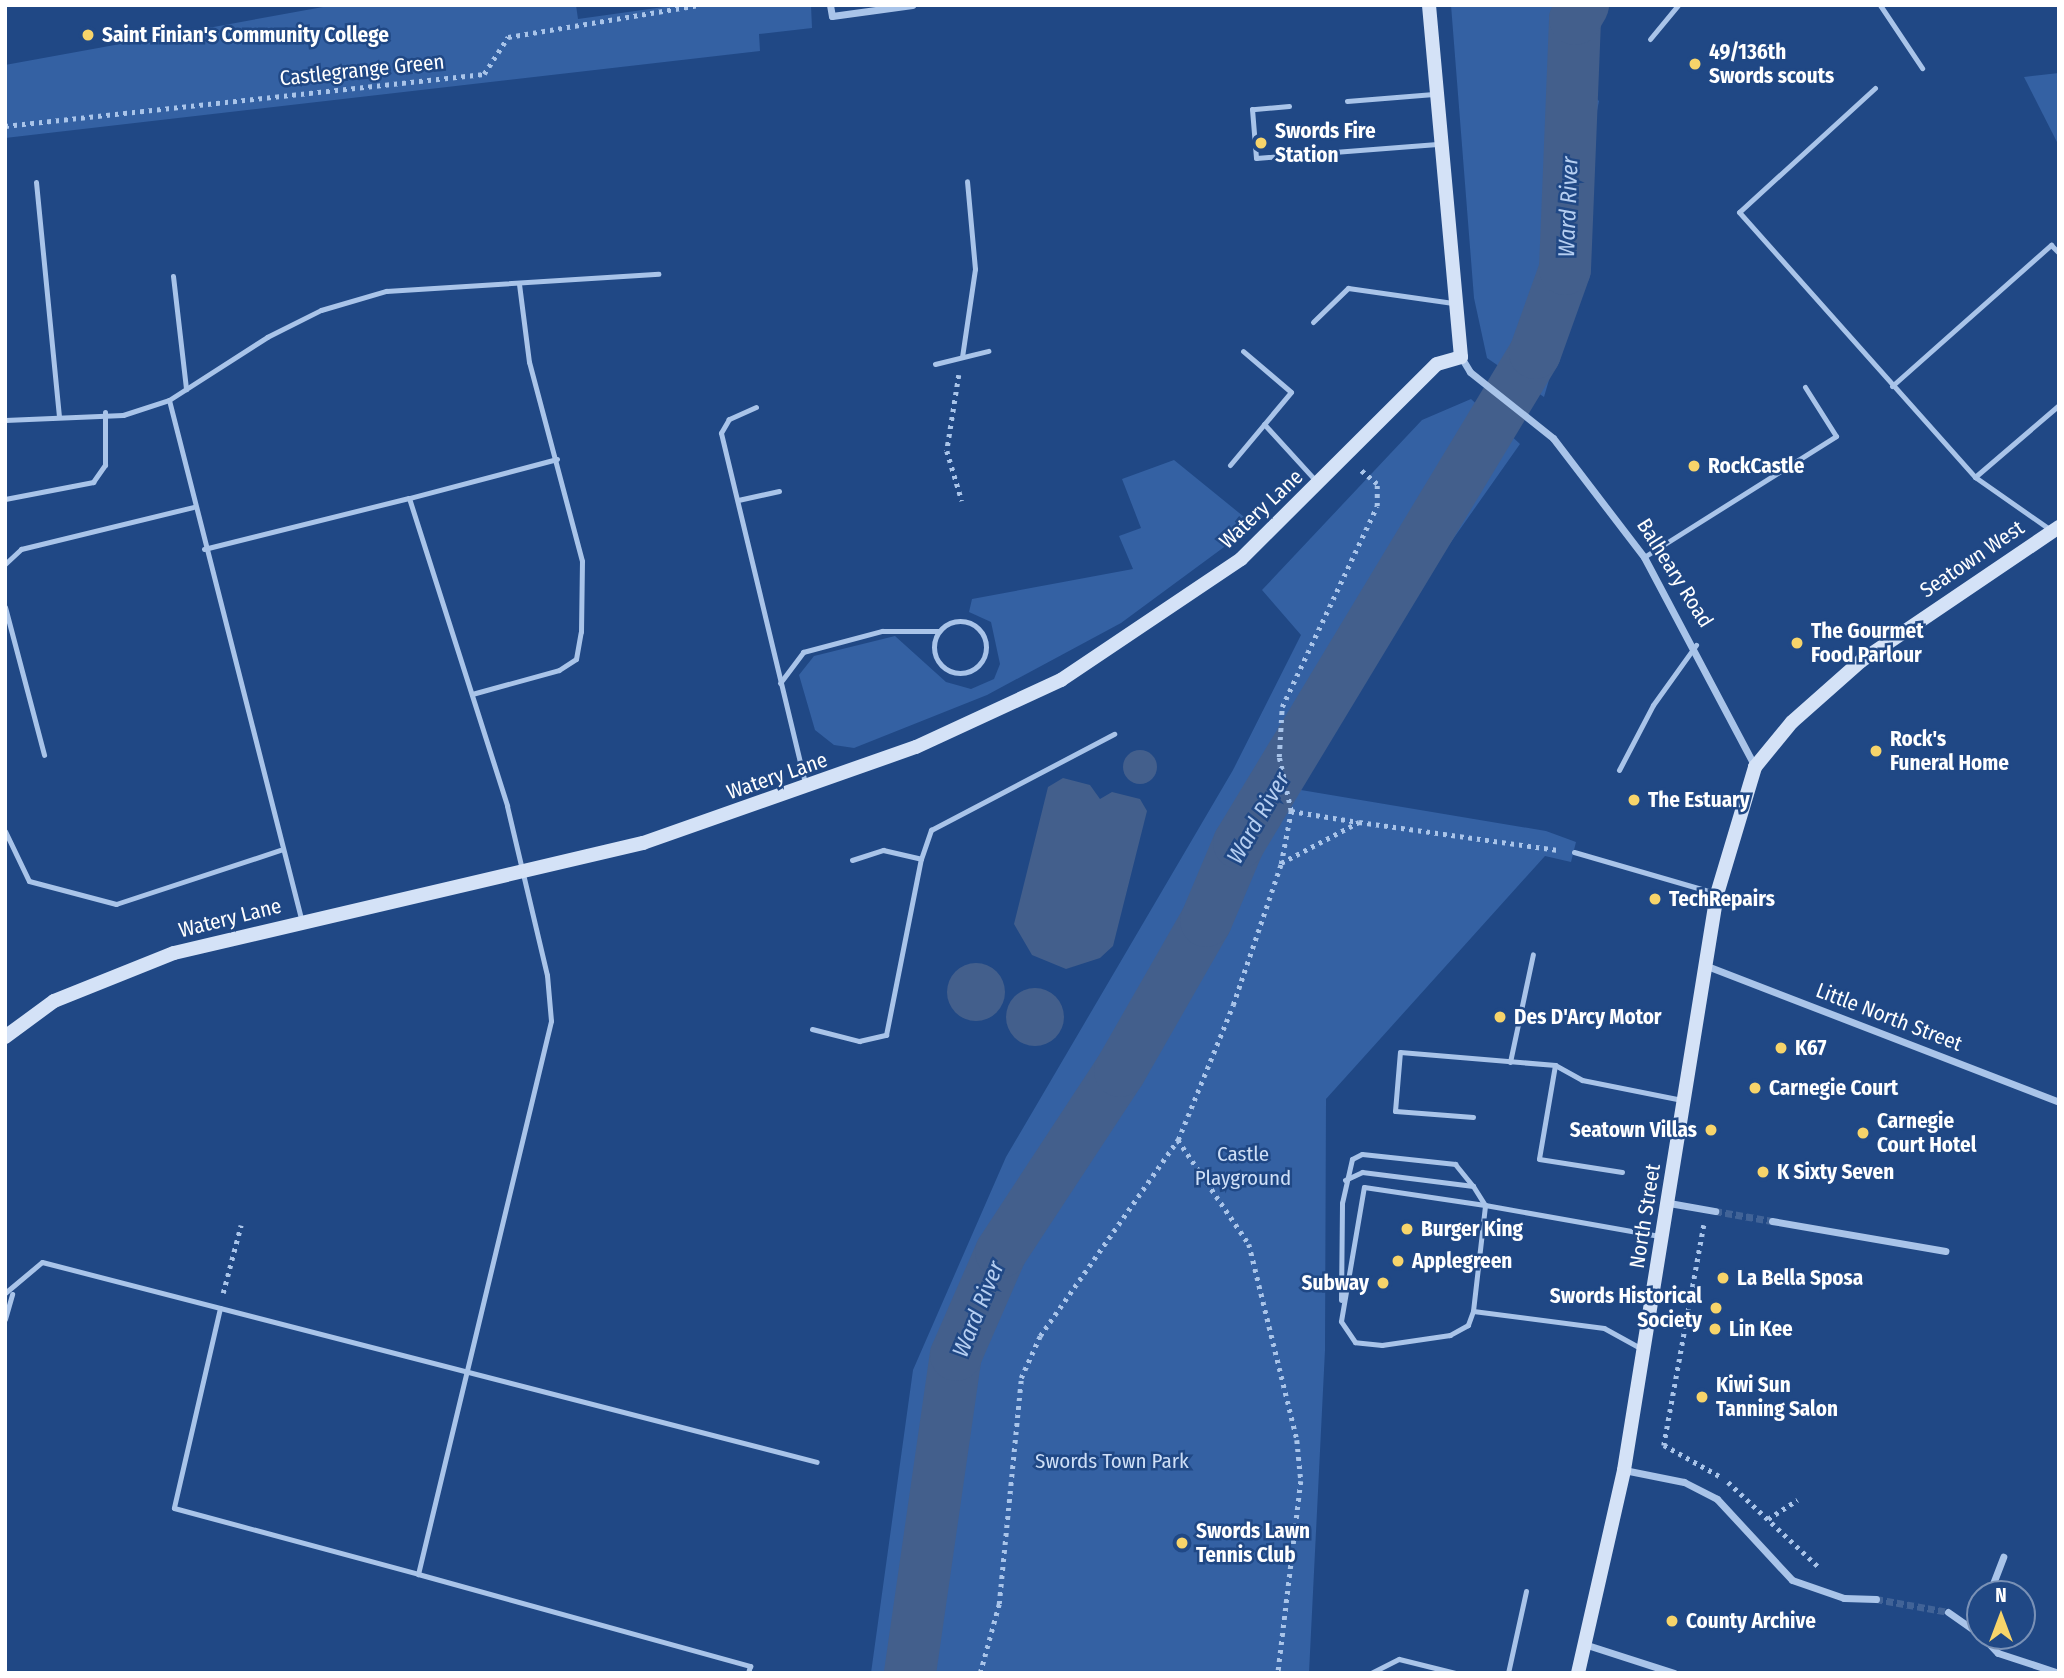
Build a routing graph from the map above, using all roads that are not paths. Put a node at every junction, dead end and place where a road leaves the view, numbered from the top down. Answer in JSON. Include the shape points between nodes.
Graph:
{"nodes":[{"id":1,"x":830,"y":5,"type":"edge"},
{"id":2,"x":912,"y":5,"type":"edge"},
{"id":3,"x":1429,"y":5,"type":"edge"},
{"id":4,"x":1678,"y":5,"type":"edge"},
{"id":5,"x":1880,"y":5,"type":"edge"},
{"id":6,"x":1650,"y":39,"type":"dead end"},
{"id":7,"x":1922,"y":68,"type":"dead end"},
{"id":8,"x":1875,"y":88,"type":"dead end"},
{"id":9,"x":1436,"y":94,"type":"junction"},
{"id":10,"x":1347,"y":101,"type":"dead end"},
{"id":11,"x":1290,"y":106,"type":"dead end"},
{"id":12,"x":1440,"y":144,"type":"junction"},
{"id":13,"x":967,"y":181,"type":"dead end"},
{"id":14,"x":36,"y":182,"type":"dead end"},
{"id":15,"x":2059,"y":253,"type":"edge"},
{"id":16,"x":659,"y":274,"type":"dead end"},
{"id":17,"x":173,"y":276,"type":"dead end"},
{"id":18,"x":519,"y":284,"type":"junction"},
{"id":19,"x":1453,"y":303,"type":"junction"},
{"id":20,"x":1313,"y":322,"type":"dead end"},
{"id":21,"x":988,"y":351,"type":"dead end"},
{"id":22,"x":1243,"y":351,"type":"dead end"},
{"id":23,"x":962,"y":357,"type":"junction"},
{"id":24,"x":1461,"y":357,"type":"junction"},
{"id":25,"x":935,"y":364,"type":"dead end"},
{"id":26,"x":1892,"y":386,"type":"junction"},
{"id":27,"x":1805,"y":387,"type":"dead end"},
{"id":28,"x":186,"y":389,"type":"junction"},
{"id":29,"x":169,"y":400,"type":"junction"},
{"id":30,"x":2059,"y":405,"type":"edge"},
{"id":31,"x":757,"y":407,"type":"dead end"},
{"id":32,"x":105,"y":412,"type":"junction"},
{"id":33,"x":59,"y":416,"type":"junction"},
{"id":34,"x":5,"y":420,"type":"edge"},
{"id":35,"x":1265,"y":424,"type":"junction"},
{"id":36,"x":557,"y":459,"type":"junction"},
{"id":37,"x":1230,"y":465,"type":"dead end"},
{"id":38,"x":1975,"y":477,"type":"junction"},
{"id":39,"x":1319,"y":484,"type":"junction"},
{"id":40,"x":779,"y":491,"type":"dead end"},
{"id":41,"x":409,"y":498,"type":"junction"},
{"id":42,"x":5,"y":499,"type":"edge"},
{"id":43,"x":738,"y":500,"type":"junction"},
{"id":44,"x":193,"y":507,"type":"junction"},
{"id":45,"x":2055,"y":529,"type":"edge"},
{"id":46,"x":204,"y":549,"type":"junction"},
{"id":47,"x":1644,"y":558,"type":"junction"},
{"id":48,"x":5,"y":564,"type":"edge"},
{"id":49,"x":5,"y":607,"type":"edge"},
{"id":50,"x":938,"y":631,"type":"junction"},
{"id":51,"x":1696,"y":645,"type":"junction"},
{"id":52,"x":780,"y":683,"type":"junction"},
{"id":53,"x":472,"y":694,"type":"junction"},
{"id":54,"x":1114,"y":734,"type":"dead end"},
{"id":55,"x":44,"y":755,"type":"dead end"},
{"id":56,"x":1755,"y":767,"type":"junction"},
{"id":57,"x":1619,"y":769,"type":"dead end"},
{"id":58,"x":807,"y":789,"type":"junction"},
{"id":59,"x":5,"y":831,"type":"edge"},
{"id":60,"x":280,"y":850,"type":"junction"},
{"id":61,"x":1573,"y":852,"type":"road end"},
{"id":62,"x":921,"y":859,"type":"junction"},
{"id":63,"x":852,"y":860,"type":"dead end"},
{"id":64,"x":522,"y":873,"type":"junction"},
{"id":65,"x":1717,"y":894,"type":"junction"},
{"id":66,"x":302,"y":922,"type":"junction"},
{"id":67,"x":1533,"y":954,"type":"dead end"},
{"id":68,"x":1707,"y":966,"type":"junction"},
{"id":69,"x":812,"y":1030,"type":"dead end"},
{"id":70,"x":5,"y":1037,"type":"edge"},
{"id":71,"x":1510,"y":1062,"type":"junction"},
{"id":72,"x":1555,"y":1065,"type":"junction"},
{"id":73,"x":1685,"y":1100,"type":"junction"},
{"id":74,"x":2059,"y":1102,"type":"edge"},
{"id":75,"x":1473,"y":1117,"type":"dead end"},
{"id":76,"x":1622,"y":1172,"type":"dead end"},
{"id":77,"x":1345,"y":1180,"type":"junction"},
{"id":78,"x":1473,"y":1186,"type":"junction"},
{"id":79,"x":1669,"y":1203,"type":"junction"},
{"id":80,"x":1485,"y":1205,"type":"junction"},
{"id":81,"x":1711,"y":1211,"type":"tunnel mouth"},
{"id":82,"x":1772,"y":1221,"type":"tunnel mouth"},
{"id":83,"x":1663,"y":1237,"type":"junction"},
{"id":84,"x":1945,"y":1251,"type":"dead end"},
{"id":85,"x":9,"y":1293,"type":"edge"},
{"id":86,"x":220,"y":1308,"type":"junction"},
{"id":87,"x":1474,"y":1311,"type":"junction"},
{"id":88,"x":5,"y":1319,"type":"edge"},
{"id":89,"x":1341,"y":1321,"type":"junction"},
{"id":90,"x":1645,"y":1350,"type":"junction"},
{"id":91,"x":466,"y":1372,"type":"junction"},
{"id":92,"x":817,"y":1462,"type":"dead end"},
{"id":93,"x":1623,"y":1470,"type":"junction"},
{"id":94,"x":2003,"y":1557,"type":"dead end"},
{"id":95,"x":418,"y":1574,"type":"junction"},
{"id":96,"x":1994,"y":1580,"type":"edge"},
{"id":97,"x":1526,"y":1591,"type":"dead end"},
{"id":98,"x":1876,"y":1599,"type":"tunnel mouth"},
{"id":99,"x":1948,"y":1612,"type":"tunnel mouth"},
{"id":100,"x":1966,"y":1624,"type":"edge"},
{"id":101,"x":1584,"y":1644,"type":"junction"},
{"id":102,"x":1995,"y":1650,"type":"edge"},
{"id":103,"x":748,"y":1673,"type":"edge"},
{"id":104,"x":1371,"y":1673,"type":"edge"},
{"id":105,"x":1455,"y":1673,"type":"edge"},
{"id":106,"x":1508,"y":1673,"type":"edge"},
{"id":107,"x":1578,"y":1673,"type":"edge"},
{"id":108,"x":1674,"y":1673,"type":"edge"},
{"id":109,"x":2059,"y":1673,"type":"edge"}],
"edges":[{"from":1,"to":2,"type":"street","via":[[832,16]]},
{"from":3,"to":9,"type":"main road"},
{"from":4,"to":6,"type":"lane"},
{"from":5,"to":7,"type":"lane"},
{"from":8,"to":26,"type":"lane","via":[[1739,212]]},
{"from":9,"to":10,"type":"lane"},
{"from":9,"to":12,"type":"main road"},
{"from":11,"to":12,"type":"lane","via":[[1252,109],[1256,158]]},
{"from":12,"to":19,"type":"main road"},
{"from":13,"to":23,"type":"lane","via":[[975,269]]},
{"from":14,"to":33,"type":"lane"},
{"from":15,"to":26,"type":"lane","via":[[2051,245]]},
{"from":16,"to":18,"type":"lane"},
{"from":17,"to":28,"type":"lane"},
{"from":18,"to":28,"type":"lane","via":[[386,291],[321,310]]},
{"from":18,"to":36,"type":"lane","via":[[529,362]]},
{"from":19,"to":20,"type":"lane","via":[[1348,288]]},
{"from":19,"to":24,"type":"main road"},
{"from":21,"to":23,"type":"lane"},
{"from":22,"to":35,"type":"lane","via":[[1291,392]]},
{"from":23,"to":25,"type":"lane"},
{"from":24,"to":39,"type":"main road","name":"Watery Lane","via":[[1437,364]]},
{"from":24,"to":47,"type":"street","name":"Balheary Road","via":[[1478,379],[1533,417]]},
{"from":26,"to":38,"type":"lane"},
{"from":27,"to":47,"type":"lane","via":[[1836,436]]},
{"from":28,"to":29,"type":"lane"},
{"from":29,"to":32,"type":"lane","via":[[123,415]]},
{"from":29,"to":44,"type":"lane"},
{"from":30,"to":38,"type":"lane"},
{"from":31,"to":43,"type":"lane","via":[[729,419],[721,433]]},
{"from":32,"to":33,"type":"lane"},
{"from":32,"to":42,"type":"lane","via":[[105,465],[93,482]]},
{"from":33,"to":34,"type":"lane"},
{"from":35,"to":37,"type":"lane"},
{"from":35,"to":39,"type":"lane"},
{"from":36,"to":41,"type":"lane"},
{"from":36,"to":53,"type":"lane","via":[[582,561],[576,659],[559,670]]},
{"from":38,"to":45,"type":"lane"},
{"from":39,"to":58,"type":"main road","name":"Watery Lane","via":[[1241,559],[1061,680]]},
{"from":40,"to":43,"type":"lane"},
{"from":41,"to":46,"type":"lane"},
{"from":41,"to":53,"type":"lane"},
{"from":43,"to":52,"type":"lane"},
{"from":44,"to":46,"type":"lane"},
{"from":44,"to":48,"type":"lane","via":[[21,549]]},
{"from":45,"to":56,"type":"main road","name":"Seatown West","via":[[1861,661],[1792,722]]},
{"from":46,"to":60,"type":"lane"},
{"from":47,"to":51,"type":"street","name":"Balheary Road"},
{"from":49,"to":55,"type":"lane"},
{"from":50,"to":50,"type":"lane","via":[[961,621],[977,627],[985,643],[982,660],[970,671],[946,669],[933,648]]},
{"from":50,"to":52,"type":"lane","via":[[883,631],[803,652]]},
{"from":51,"to":56,"type":"street","name":"Balheary Road"},
{"from":51,"to":57,"type":"lane","via":[[1653,705]]},
{"from":52,"to":58,"type":"lane"},
{"from":53,"to":64,"type":"lane"},
{"from":54,"to":62,"type":"lane","via":[[931,830]]},
{"from":56,"to":65,"type":"main road","name":"North Street"},
{"from":58,"to":64,"type":"main road","name":"Watery Lane","via":[[643,842]]},
{"from":59,"to":60,"type":"lane","via":[[29,881],[116,904]]},
{"from":60,"to":66,"type":"lane"},
{"from":61,"to":65,"type":"lane"},
{"from":62,"to":63,"type":"lane","via":[[883,850]]},
{"from":62,"to":69,"type":"lane","via":[[886,1035],[859,1041]]},
{"from":64,"to":66,"type":"main road","name":"Watery Lane"},
{"from":64,"to":91,"type":"lane","via":[[551,1021]]},
{"from":65,"to":68,"type":"main road","name":"North Street"},
{"from":66,"to":70,"type":"main road","name":"Watery Lane","via":[[174,954],[54,1001]]},
{"from":67,"to":71,"type":"lane"},
{"from":68,"to":73,"type":"main road","name":"North Street"},
{"from":68,"to":74,"type":"street","name":"Little North Street"},
{"from":71,"to":72,"type":"lane"},
{"from":71,"to":75,"type":"lane","via":[[1400,1052],[1395,1111]]},
{"from":72,"to":73,"type":"lane","via":[[1582,1080]]},
{"from":72,"to":76,"type":"lane","via":[[1539,1159]]},
{"from":73,"to":79,"type":"main road","name":"North Street"},
{"from":77,"to":78,"type":"lane","via":[[1362,1172]]},
{"from":77,"to":78,"type":"lane","via":[[1352,1159],[1363,1154],[1455,1164]]},
{"from":77,"to":89,"type":"lane"},
{"from":78,"to":80,"type":"lane"},
{"from":79,"to":81,"type":"street"},
{"from":79,"to":83,"type":"main road","name":"North Street"},
{"from":80,"to":83,"type":"lane"},
{"from":80,"to":87,"type":"lane"},
{"from":80,"to":89,"type":"lane","via":[[1364,1187]]},
{"from":82,"to":84,"type":"street"},
{"from":83,"to":90,"type":"main road","name":"North Street"},
{"from":85,"to":86,"type":"lane","via":[[18,1279],[43,1262]]},
{"from":85,"to":88,"type":"lane"},
{"from":86,"to":91,"type":"lane"},
{"from":86,"to":95,"type":"lane","via":[[174,1508]]},
{"from":87,"to":89,"type":"lane","via":[[1468,1325],[1450,1335],[1382,1345],[1355,1342]]},
{"from":87,"to":90,"type":"lane","via":[[1604,1328]]},
{"from":90,"to":93,"type":"main road","name":"North Street"},
{"from":91,"to":92,"type":"lane"},
{"from":91,"to":95,"type":"lane","via":[[467,1387]]},
{"from":93,"to":98,"type":"street","via":[[1684,1482],[1717,1499],[1792,1580],[1844,1598]]},
{"from":93,"to":101,"type":"main road","name":"North Street"},
{"from":94,"to":96,"type":"street"},
{"from":95,"to":103,"type":"lane","via":[[750,1666]]},
{"from":97,"to":106,"type":"lane"},
{"from":99,"to":100,"type":"street"},
{"from":101,"to":107,"type":"main road","name":"North Street"},
{"from":101,"to":108,"type":"street"},
{"from":102,"to":109,"type":"street"},
{"from":104,"to":105,"type":"lane","via":[[1399,1659]]}]}
